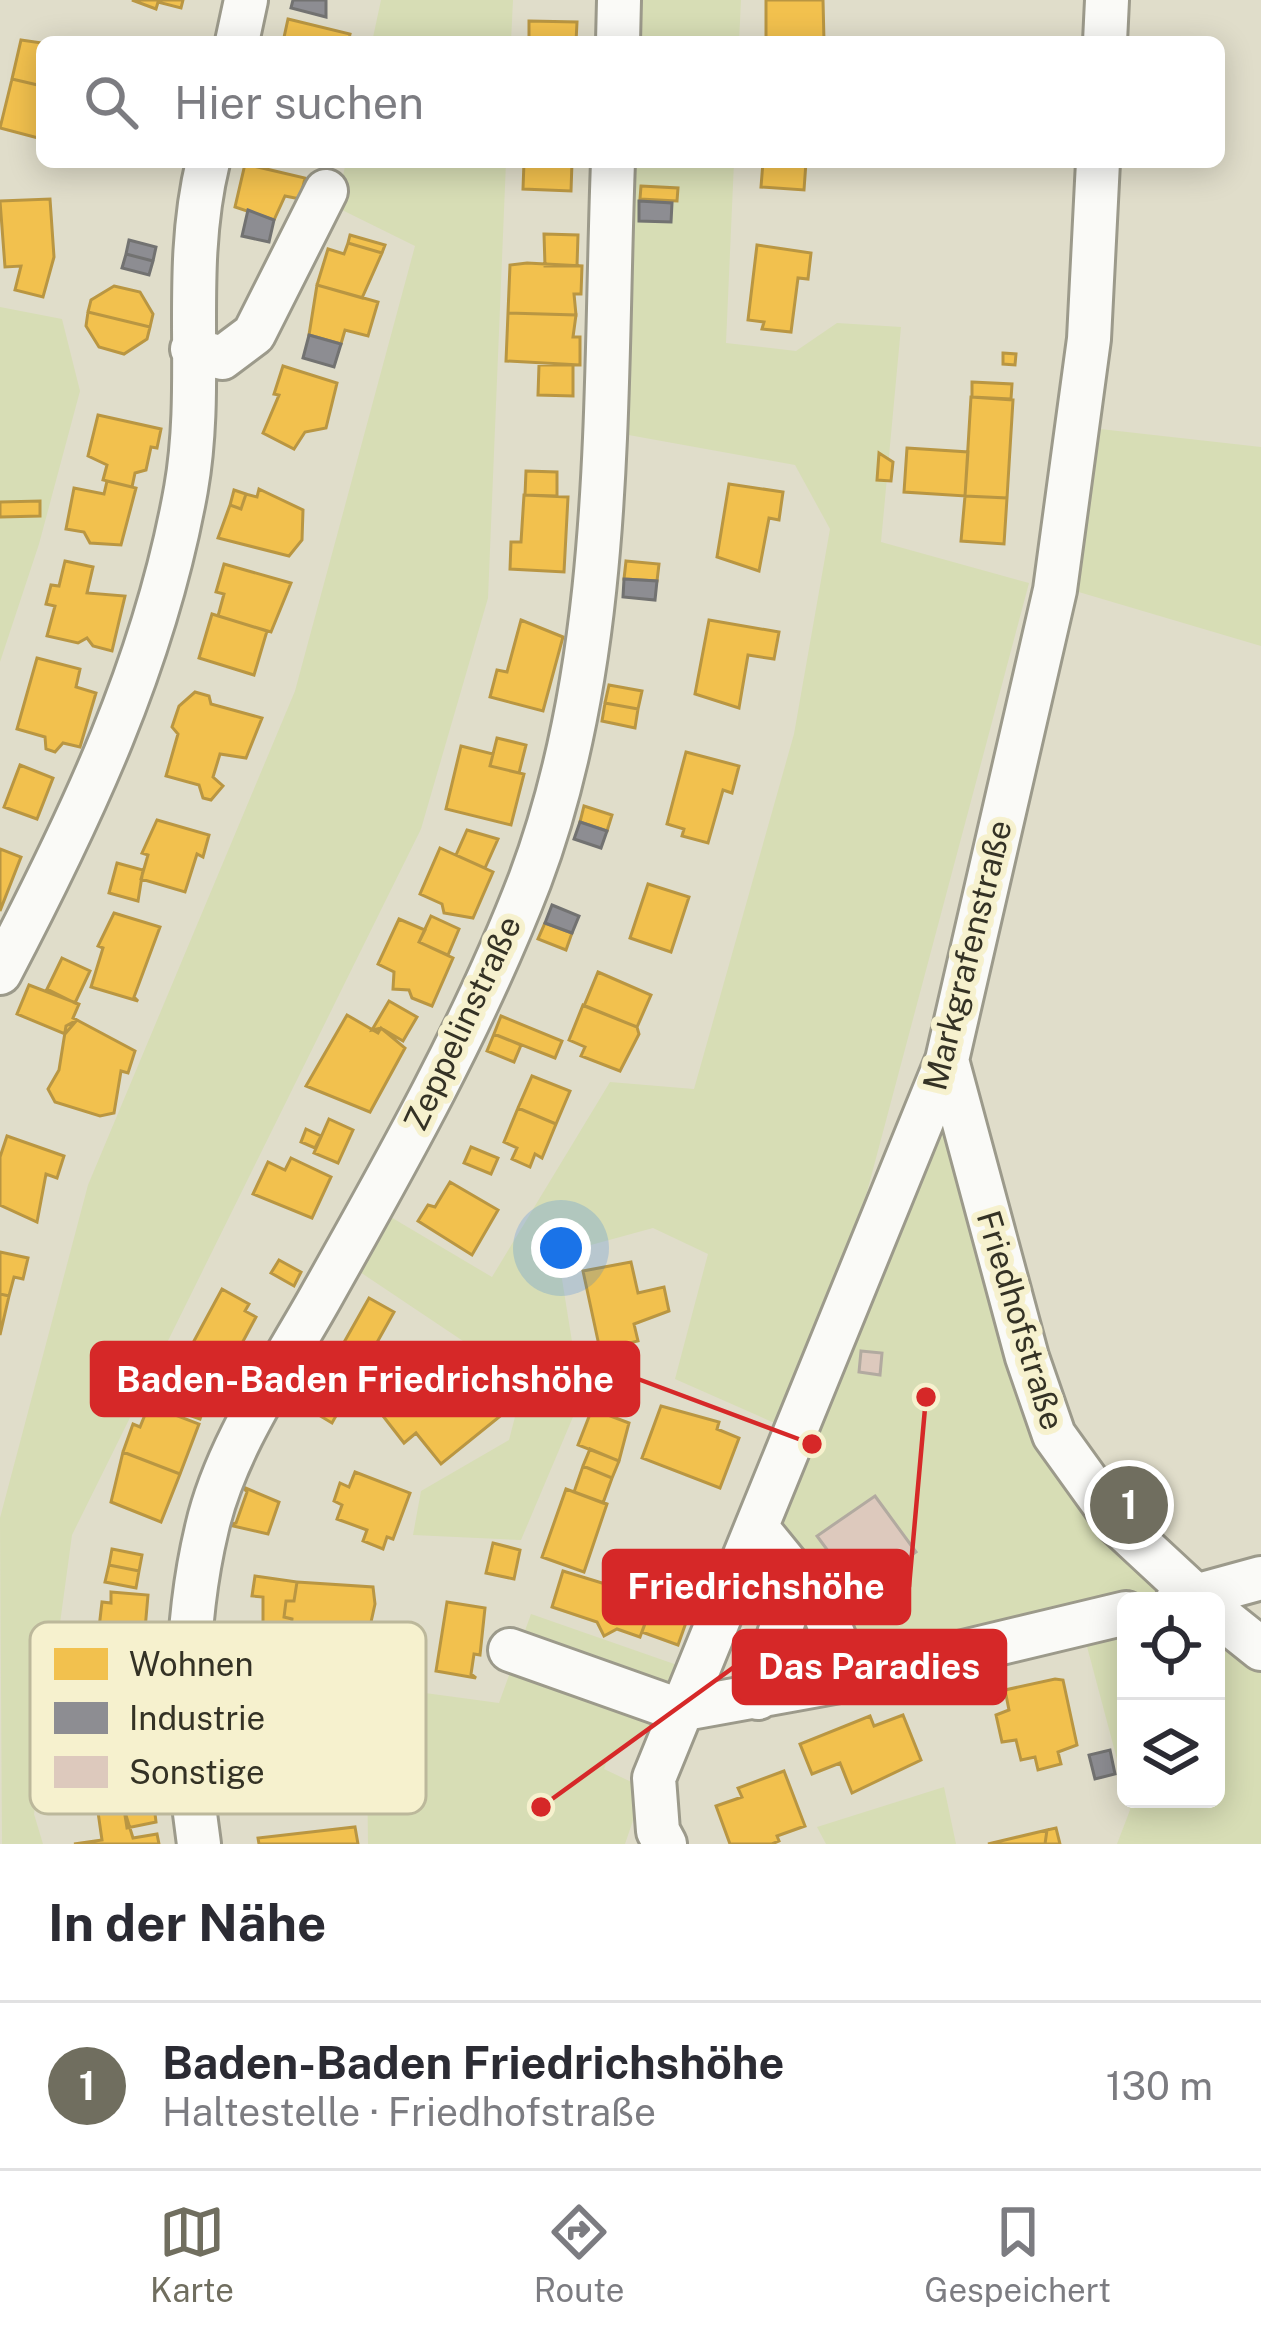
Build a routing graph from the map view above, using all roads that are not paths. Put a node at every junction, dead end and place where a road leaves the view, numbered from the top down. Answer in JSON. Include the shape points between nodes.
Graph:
{"nodes":[{"id":1,"x":246,"y":0,"type":"edge"},
{"id":2,"x":619,"y":0,"type":"edge"},
{"id":3,"x":1107,"y":0,"type":"edge"},
{"id":4,"x":238,"y":36,"type":"edge"},
{"id":5,"x":618,"y":36,"type":"edge"},
{"id":6,"x":1105,"y":36,"type":"edge"},
{"id":7,"x":207,"y":168,"type":"edge"},
{"id":8,"x":613,"y":168,"type":"edge"},
{"id":9,"x":1098,"y":168,"type":"edge"},
{"id":10,"x":326,"y":191,"type":"dead end"},
{"id":11,"x":192,"y":349,"type":"junction"},
{"id":12,"x":0,"y":973,"type":"edge"},
{"id":13,"x":947,"y":1060,"type":"junction"},
{"id":14,"x":758,"y":1528,"type":"junction"},
{"id":15,"x":798,"y":1577,"type":"junction"},
{"id":16,"x":1261,"y":1578,"type":"edge"},
{"id":17,"x":1187,"y":1592,"type":"edge"},
{"id":18,"x":1225,"y":1592,"type":"edge"},
{"id":19,"x":1117,"y":1615,"type":"edge"},
{"id":20,"x":192,"y":1622,"type":"edge"},
{"id":21,"x":1225,"y":1623,"type":"edge"},
{"id":22,"x":1261,"y":1649,"type":"edge"},
{"id":23,"x":510,"y":1650,"type":"dead end"},
{"id":24,"x":851,"y":1679,"type":"junction"},
{"id":25,"x":758,"y":1698,"type":"junction"},
{"id":26,"x":679,"y":1709,"type":"junction"},
{"id":27,"x":196,"y":1814,"type":"edge"},
{"id":28,"x":199,"y":1844,"type":"edge"},
{"id":29,"x":665,"y":1844,"type":"edge"}],
"edges":[{"from":1,"to":4,"type":"street"},
{"from":2,"to":5,"type":"street"},
{"from":3,"to":6,"type":"street"},
{"from":7,"to":11,"type":"street","via":[[190,274]]},
{"from":8,"to":20,"type":"street","name":"Zeppelinstraße","via":[[590,635],[530,878],[447,1064],[242,1438],[207,1525]]},
{"from":9,"to":13,"type":"street","name":"Markgrafenstraße","via":[[1089,339],[1054,590]]},
{"from":10,"to":11,"type":"street","via":[[254,334],[221,358]]},
{"from":11,"to":12,"type":"street","via":[[187,486],[127,710]]},
{"from":13,"to":14,"type":"street","name":"Markgrafenstraße"},
{"from":13,"to":17,"type":"street","name":"Friedhofstraße","via":[[1054,1436],[1118,1524]]},
{"from":14,"to":15,"type":"street"},
{"from":14,"to":26,"type":"street","name":"Markgrafenstraße"},
{"from":15,"to":24,"type":"street","via":[[823,1609]]},
{"from":15,"to":25,"type":"street"},
{"from":16,"to":18,"type":"street"},
{"from":19,"to":24,"type":"street"},
{"from":21,"to":22,"type":"street","name":"Friedhofstraße"},
{"from":23,"to":26,"type":"street"},
{"from":24,"to":25,"type":"street"},
{"from":25,"to":26,"type":"street"},
{"from":26,"to":29,"type":"street","name":"Markgrafenstraße","via":[[654,1778]]},
{"from":27,"to":28,"type":"street","name":"Zeppelinstraße"}]}
